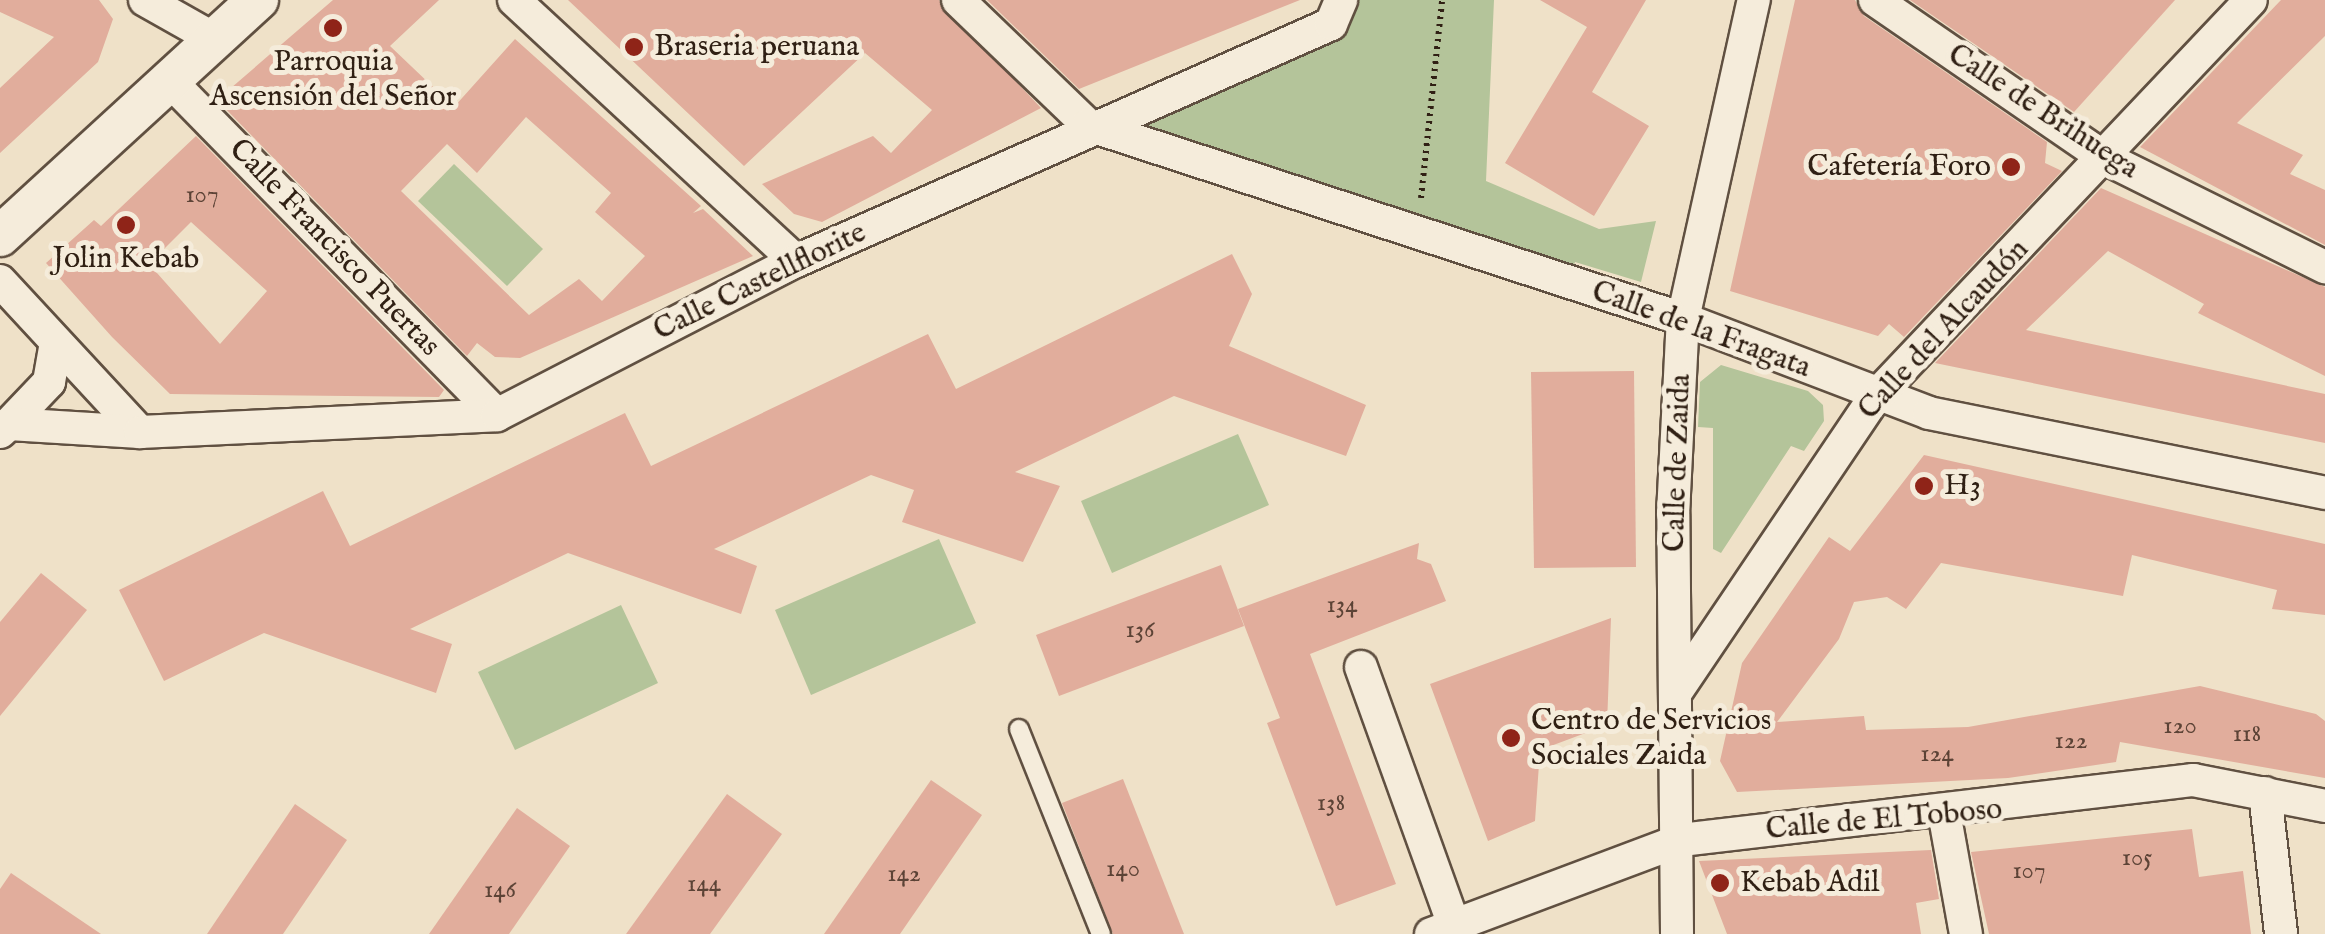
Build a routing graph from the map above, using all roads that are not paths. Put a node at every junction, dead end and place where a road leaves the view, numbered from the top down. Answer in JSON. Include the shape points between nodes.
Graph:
{"nodes":[{"id":1,"x":145,"y":0,"type":"edge"},
{"id":2,"x":258,"y":0,"type":"edge"},
{"id":3,"x":514,"y":0,"type":"edge"},
{"id":4,"x":958,"y":0,"type":"edge"},
{"id":5,"x":1341,"y":0,"type":"edge"},
{"id":6,"x":1754,"y":0,"type":"edge"},
{"id":7,"x":1874,"y":0,"type":"edge"},
{"id":8,"x":2251,"y":0,"type":"edge"},
{"id":9,"x":216,"y":40,"type":"junction"},
{"id":10,"x":170,"y":82,"type":"junction"},
{"id":11,"x":1088,"y":126,"type":"junction"},
{"id":12,"x":2105,"y":158,"type":"junction"},
{"id":13,"x":0,"y":236,"type":"edge"},
{"id":14,"x":796,"y":261,"type":"junction"},
{"id":15,"x":2325,"y":267,"type":"edge"},
{"id":16,"x":0,"y":281,"type":"edge"},
{"id":17,"x":1684,"y":319,"type":"junction"},
{"id":18,"x":56,"y":343,"type":"junction"},
{"id":19,"x":1876,"y":396,"type":"junction"},
{"id":20,"x":497,"y":414,"type":"junction"},
{"id":21,"x":4,"y":428,"type":"edge"},
{"id":22,"x":140,"y":432,"type":"junction"},
{"id":23,"x":2325,"y":493,"type":"edge"},
{"id":24,"x":1361,"y":667,"type":"dead end"},
{"id":25,"x":1676,"y":692,"type":"junction"},
{"id":26,"x":1019,"y":729,"type":"dead end"},
{"id":27,"x":2265,"y":793,"type":"junction"},
{"id":28,"x":2325,"y":806,"type":"edge"},
{"id":29,"x":1944,"y":812,"type":"junction"},
{"id":30,"x":1681,"y":840,"type":"junction"},
{"id":31,"x":1442,"y":930,"type":"edge"},
{"id":32,"x":1101,"y":934,"type":"edge"},
{"id":33,"x":1677,"y":934,"type":"edge"},
{"id":34,"x":1966,"y":934,"type":"edge"},
{"id":35,"x":2281,"y":934,"type":"edge"}],
"edges":[{"from":1,"to":9,"type":"street"},
{"from":2,"to":9,"type":"street"},
{"from":3,"to":14,"type":"street"},
{"from":4,"to":11,"type":"street"},
{"from":5,"to":11,"type":"street","name":"Calle Castellflorite","via":[[1331,24]]},
{"from":6,"to":17,"type":"street","name":"Calle de Zaida"},
{"from":7,"to":12,"type":"street","name":"Calle de Brihuega"},
{"from":8,"to":12,"type":"street","name":"Calle del Alcaudón"},
{"from":9,"to":10,"type":"street"},
{"from":10,"to":13,"type":"street"},
{"from":10,"to":20,"type":"street","name":"Calle Francisco Puertas"},
{"from":11,"to":14,"type":"street","name":"Calle Castellflorite"},
{"from":11,"to":17,"type":"street","name":"Calle de la Fragata"},
{"from":12,"to":15,"type":"street","name":"Calle de Brihuega"},
{"from":12,"to":19,"type":"street","name":"Calle del Alcaudón"},
{"from":14,"to":20,"type":"street","name":"Calle Castellflorite"},
{"from":16,"to":18,"type":"street"},
{"from":17,"to":19,"type":"street","name":"Calle de la Fragata"},
{"from":17,"to":25,"type":"street","name":"Calle de Zaida"},
{"from":18,"to":21,"type":"street","name":"Calle Castellflorite","via":[[49,382]]},
{"from":18,"to":22,"type":"street"},
{"from":19,"to":23,"type":"street","name":"Calle de la Fragata"},
{"from":19,"to":25,"type":"street","name":"Calle del Alcaudón"},
{"from":20,"to":22,"type":"street","name":"Calle Castellflorite"},
{"from":21,"to":22,"type":"street","name":"Calle Castellflorite"},
{"from":24,"to":31,"type":"street","name":"Calle de El Toboso"},
{"from":25,"to":30,"type":"street","name":"Calle de Zaida"},
{"from":26,"to":32,"type":"lane"},
{"from":27,"to":28,"type":"street","name":"Calle de El Toboso"},
{"from":27,"to":29,"type":"street","name":"Calle de El Toboso","via":[[2194,780]]},
{"from":27,"to":35,"type":"street"},
{"from":29,"to":30,"type":"street","name":"Calle de El Toboso"},
{"from":29,"to":34,"type":"street"},
{"from":30,"to":31,"type":"street","name":"Calle de El Toboso"},
{"from":30,"to":33,"type":"street","name":"Calle de Zaida"}]}
